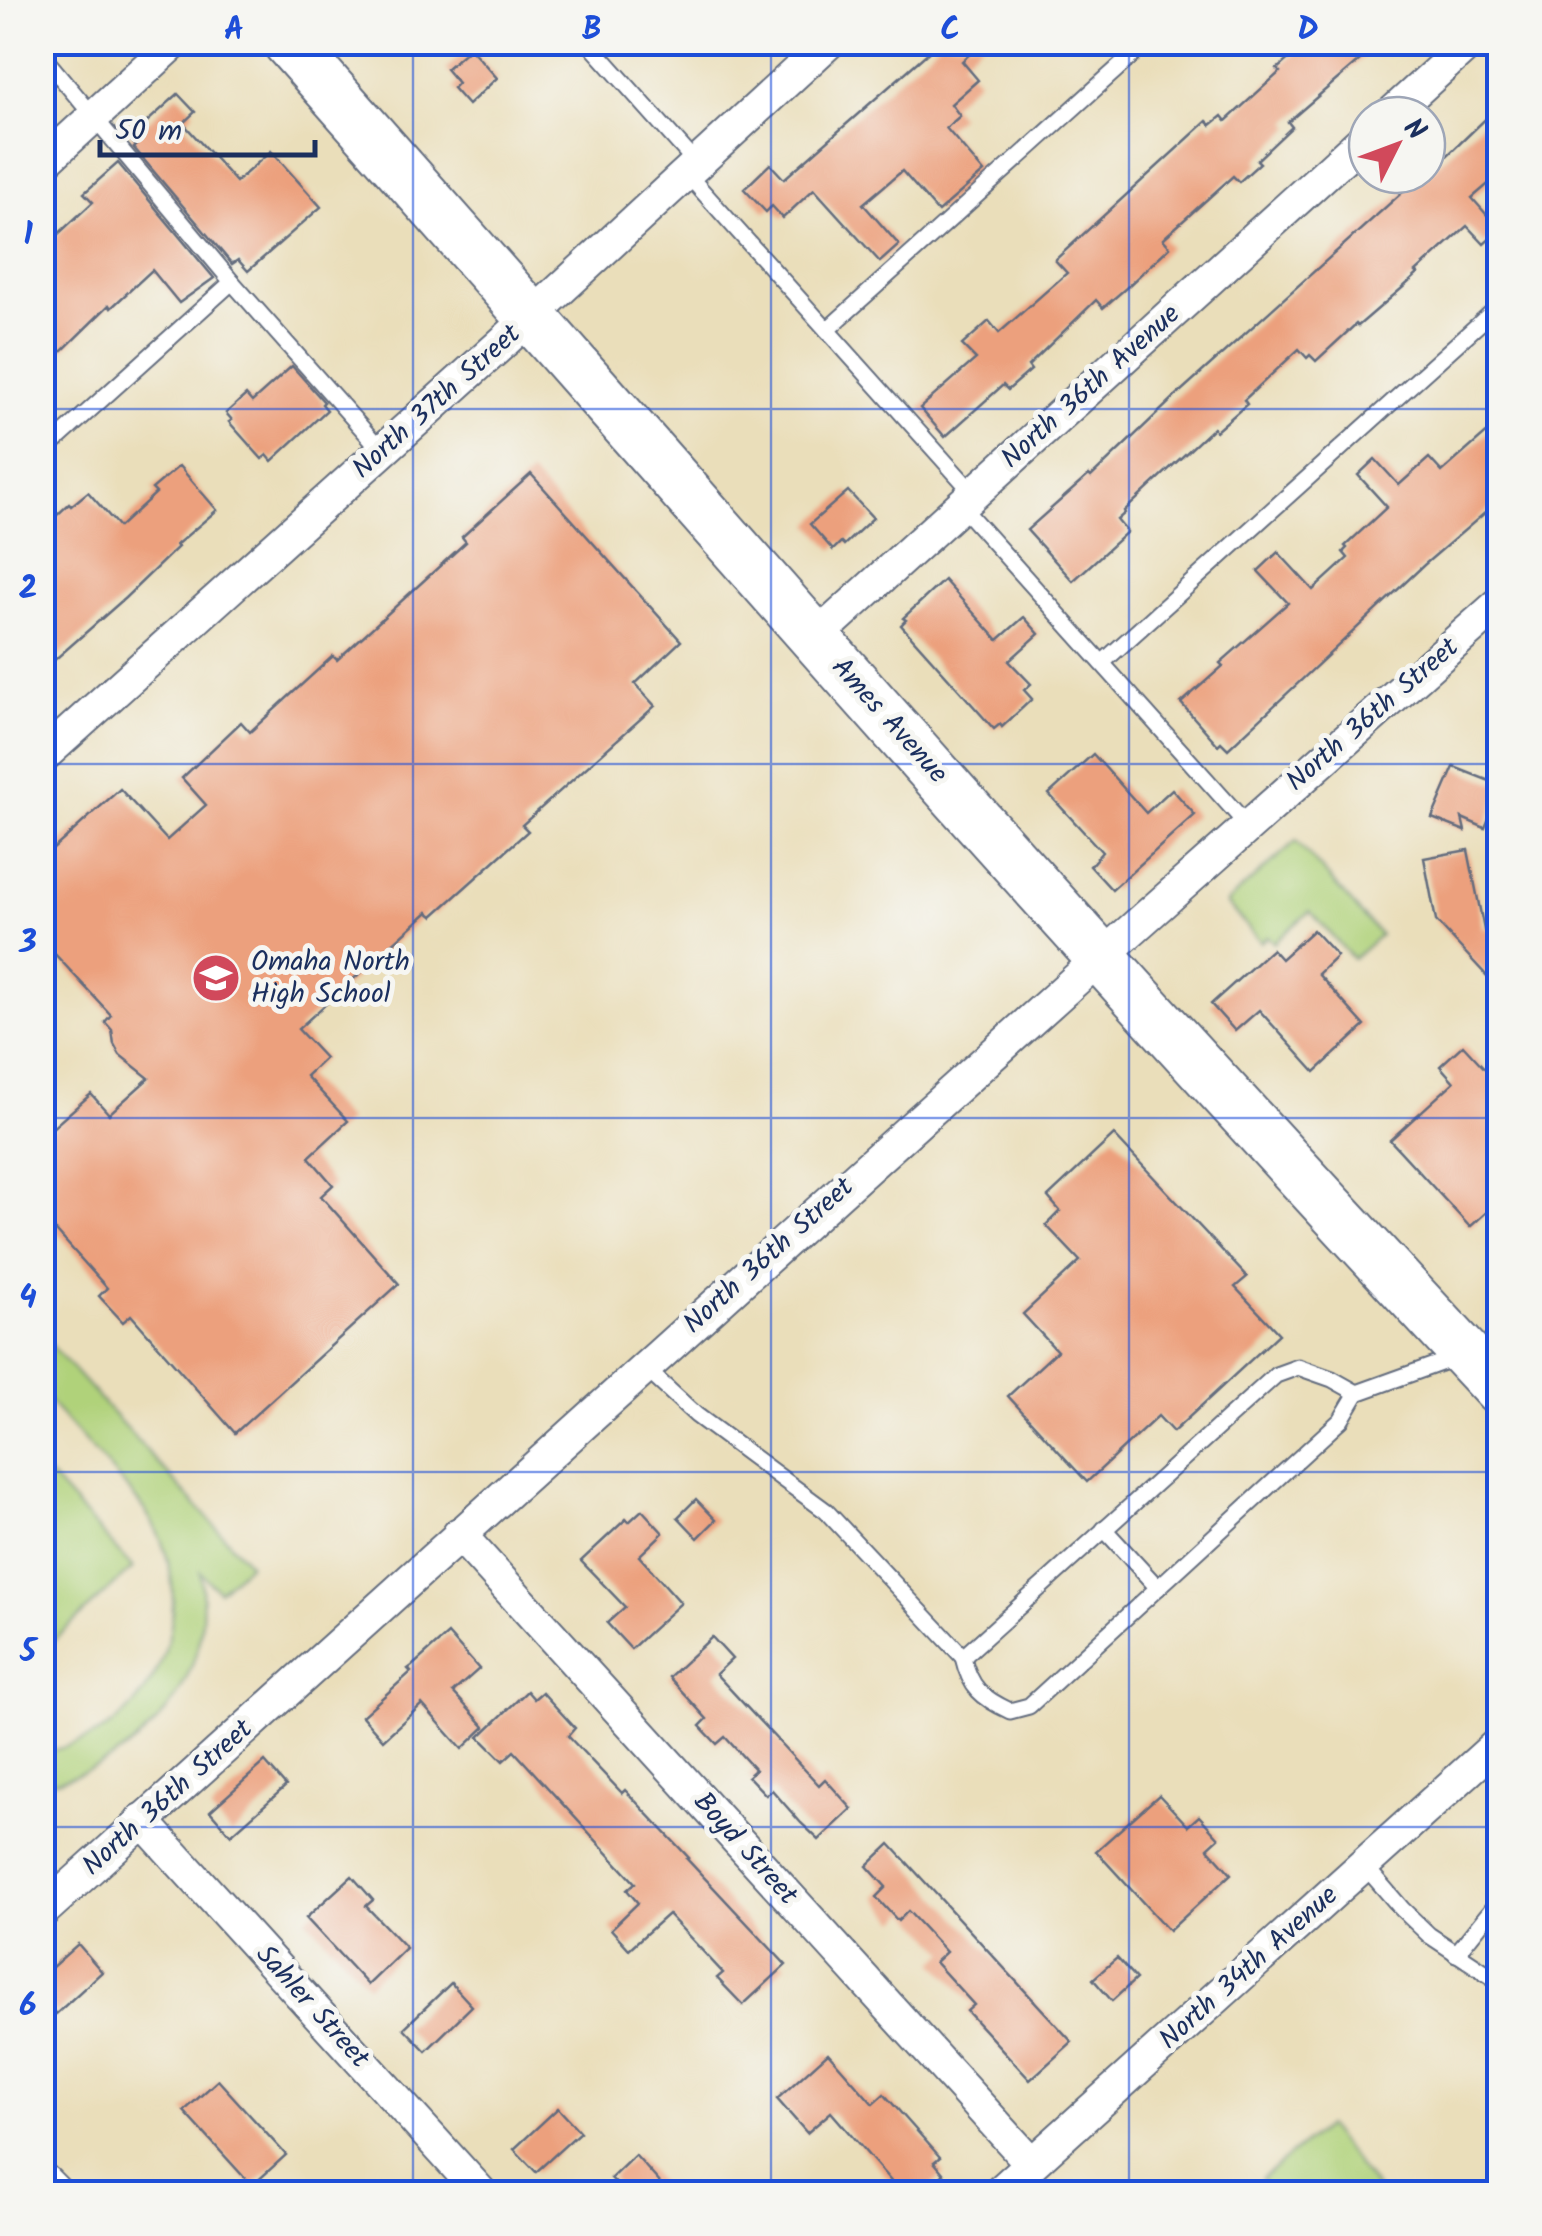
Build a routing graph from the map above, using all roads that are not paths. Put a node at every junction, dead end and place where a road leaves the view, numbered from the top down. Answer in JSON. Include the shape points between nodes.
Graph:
{"nodes":[{"id":1,"x":176,"y":42,"type":"edge"},
{"id":2,"x":288,"y":42,"type":"edge"},
{"id":3,"x":588,"y":42,"type":"edge"},
{"id":4,"x":829,"y":42,"type":"edge"},
{"id":5,"x":1147,"y":42,"type":"edge"},
{"id":6,"x":1459,"y":46,"type":"edge"},
{"id":7,"x":42,"y":55,"type":"edge"},
{"id":8,"x":1410,"y":95,"type":"edge"},
{"id":9,"x":94,"y":118,"type":"junction"},
{"id":10,"x":1347,"y":154,"type":"edge"},
{"id":11,"x":42,"y":164,"type":"edge"},
{"id":12,"x":692,"y":169,"type":"junction"},
{"id":13,"x":232,"y":282,"type":"junction"},
{"id":14,"x":1500,"y":305,"type":"edge"},
{"id":15,"x":532,"y":316,"type":"junction"},
{"id":16,"x":828,"y":330,"type":"junction"},
{"id":17,"x":383,"y":452,"type":"junction"},
{"id":18,"x":42,"y":453,"type":"edge"},
{"id":19,"x":968,"y":500,"type":"junction"},
{"id":20,"x":1500,"y":603,"type":"edge"},
{"id":21,"x":815,"y":638,"type":"junction"},
{"id":22,"x":1102,"y":663,"type":"junction"},
{"id":23,"x":42,"y":758,"type":"edge"},
{"id":24,"x":1248,"y":826,"type":"junction"},
{"id":25,"x":1101,"y":957,"type":"junction"},
{"id":26,"x":1465,"y":1354,"type":"junction"},
{"id":27,"x":646,"y":1368,"type":"junction"},
{"id":28,"x":1500,"y":1391,"type":"edge"},
{"id":29,"x":1356,"y":1394,"type":"junction"},
{"id":30,"x":1104,"y":1529,"type":"junction"},
{"id":31,"x":459,"y":1534,"type":"junction"},
{"id":32,"x":1158,"y":1588,"type":"junction"},
{"id":33,"x":963,"y":1657,"type":"junction"},
{"id":34,"x":1500,"y":1742,"type":"edge"},
{"id":35,"x":142,"y":1820,"type":"junction"},
{"id":36,"x":1364,"y":1865,"type":"junction"},
{"id":37,"x":1500,"y":1899,"type":"edge"},
{"id":38,"x":42,"y":1912,"type":"edge"},
{"id":39,"x":1456,"y":1954,"type":"junction"},
{"id":40,"x":1500,"y":1982,"type":"edge"},
{"id":41,"x":1032,"y":2163,"type":"junction"},
{"id":42,"x":42,"y":2184,"type":"edge"},
{"id":43,"x":52,"y":2194,"type":"edge"},
{"id":44,"x":482,"y":2194,"type":"edge"},
{"id":45,"x":998,"y":2194,"type":"edge"}],
"edges":[{"from":1,"to":9,"type":"street"},
{"from":2,"to":15,"type":"main road","name":"Ames Avenue"},
{"from":3,"to":12,"type":"lane"},
{"from":4,"to":12,"type":"street","name":"North 37th Street"},
{"from":5,"to":16,"type":"lane"},
{"from":6,"to":8,"type":"street"},
{"from":7,"to":9,"type":"lane"},
{"from":9,"to":11,"type":"street"},
{"from":9,"to":13,"type":"lane"},
{"from":10,"to":19,"type":"street","name":"North 36th Avenue"},
{"from":12,"to":15,"type":"street","name":"North 37th Street"},
{"from":12,"to":16,"type":"lane"},
{"from":13,"to":17,"type":"lane"},
{"from":13,"to":18,"type":"lane"},
{"from":14,"to":22,"type":"lane"},
{"from":15,"to":17,"type":"street","name":"North 37th Street"},
{"from":15,"to":21,"type":"main road","name":"Ames Avenue"},
{"from":16,"to":19,"type":"lane"},
{"from":17,"to":23,"type":"street","name":"North 37th Street"},
{"from":19,"to":21,"type":"street","name":"North 36th Avenue"},
{"from":19,"to":22,"type":"lane"},
{"from":20,"to":24,"type":"street","name":"North 36th Street"},
{"from":21,"to":25,"type":"main road","name":"Ames Avenue"},
{"from":22,"to":24,"type":"lane"},
{"from":24,"to":25,"type":"street","name":"North 36th Street"},
{"from":25,"to":26,"type":"main road","name":"Ames Avenue"},
{"from":25,"to":27,"type":"street","name":"North 36th Street"},
{"from":26,"to":28,"type":"main road","name":"Ames Avenue"},
{"from":26,"to":29,"type":"lane"},
{"from":27,"to":31,"type":"street","name":"North 36th Street"},
{"from":27,"to":33,"type":"lane","via":[[696,1415],[826,1511]]},
{"from":29,"to":30,"type":"lane","via":[[1298,1367],[1276,1375]]},
{"from":29,"to":32,"type":"lane","via":[[1341,1420]]},
{"from":30,"to":32,"type":"lane"},
{"from":30,"to":33,"type":"lane"},
{"from":31,"to":35,"type":"street","name":"North 36th Street"},
{"from":31,"to":41,"type":"street","name":"Boyd Street"},
{"from":32,"to":33,"type":"lane","via":[[1029,1706],[1010,1712],[987,1700],[967,1676]]},
{"from":34,"to":36,"type":"street","name":"North 34th Avenue"},
{"from":35,"to":38,"type":"street","name":"North 36th Street"},
{"from":35,"to":44,"type":"street","name":"Sahler Street"},
{"from":36,"to":39,"type":"lane","via":[[1402,1909]]},
{"from":36,"to":41,"type":"street","name":"North 34th Avenue"},
{"from":37,"to":39,"type":"lane"},
{"from":39,"to":40,"type":"lane"},
{"from":41,"to":45,"type":"street","name":"North 34th Avenue"},
{"from":42,"to":43,"type":"street"}]}
